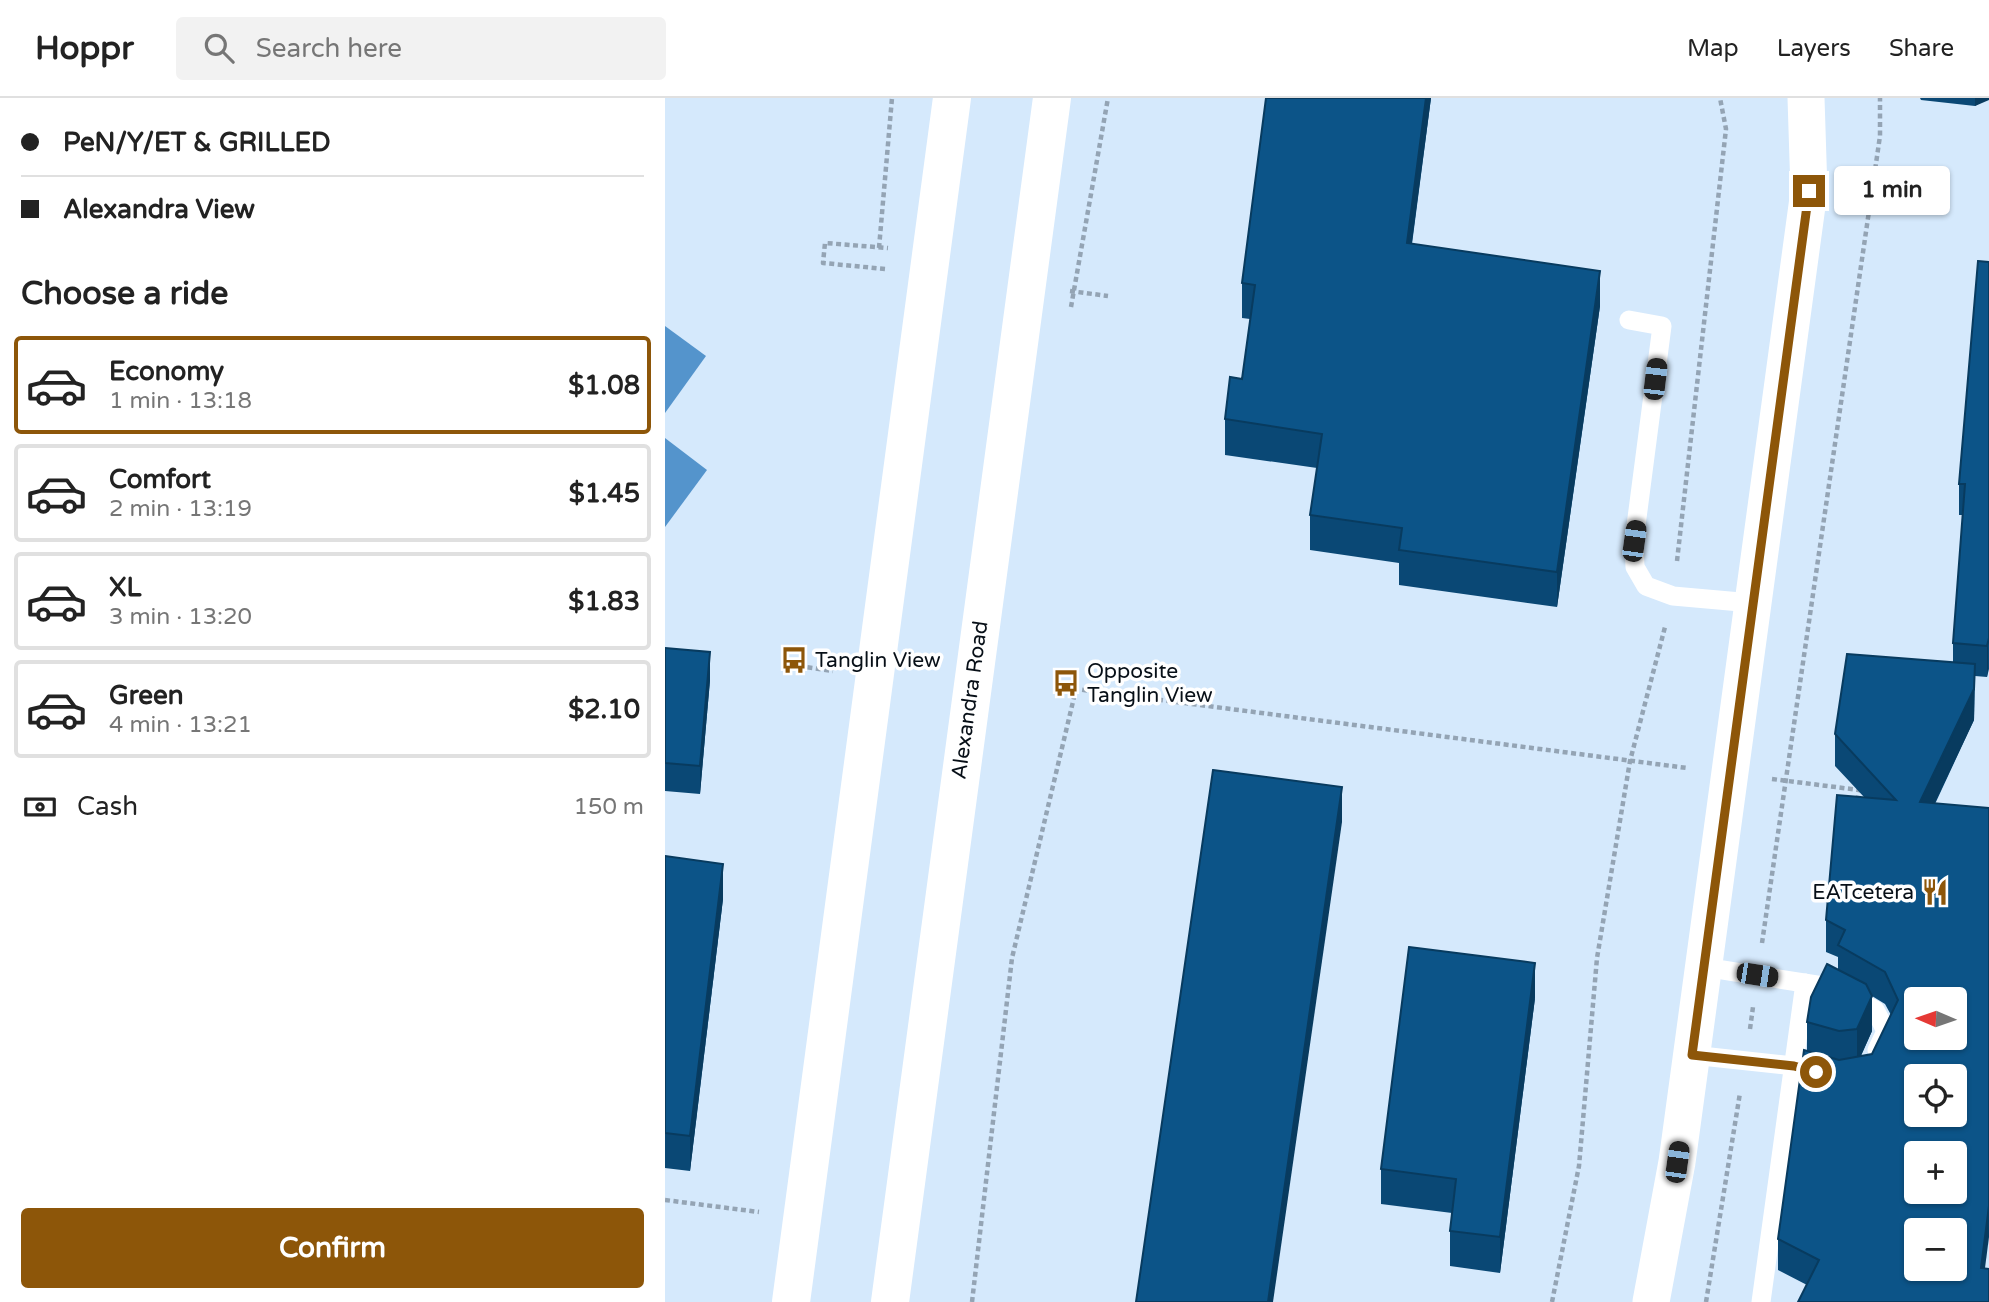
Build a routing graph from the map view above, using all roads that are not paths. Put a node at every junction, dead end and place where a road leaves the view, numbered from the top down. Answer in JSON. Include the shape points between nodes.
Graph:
{"nodes":[{"id":1,"x":952,"y":98,"type":"edge"},
{"id":2,"x":1052,"y":98,"type":"edge"},
{"id":3,"x":1806,"y":98,"type":"edge"},
{"id":4,"x":1629,"y":320,"type":"dead end"},
{"id":5,"x":1752,"y":603,"type":"junction"},
{"id":6,"x":1704,"y":967,"type":"junction"},
{"id":7,"x":1805,"y":983,"type":"junction"},
{"id":8,"x":1692,"y":1055,"type":"junction"},
{"id":9,"x":1870,"y":1064,"type":"edge"},
{"id":10,"x":1794,"y":1066,"type":"junction"},
{"id":11,"x":1838,"y":1079,"type":"edge"},
{"id":12,"x":791,"y":1302,"type":"edge"},
{"id":13,"x":890,"y":1302,"type":"edge"},
{"id":14,"x":1651,"y":1302,"type":"edge"},
{"id":15,"x":1761,"y":1302,"type":"edge"}],
"edges":[{"from":1,"to":12,"type":"main road"},
{"from":2,"to":13,"type":"main road","name":"Alexandra Road"},
{"from":3,"to":5,"type":"street","via":[[1809,191]]},
{"from":4,"to":5,"type":"lane","via":[[1662,326],[1634,541],[1635,567],[1646,586],[1673,596]]},
{"from":5,"to":6,"type":"street"},
{"from":6,"to":7,"type":"lane"},
{"from":6,"to":8,"type":"street"},
{"from":7,"to":9,"type":"lane","via":[[1836,988],[1875,1010],[1886,1031]]},
{"from":7,"to":10,"type":"lane"},
{"from":8,"to":10,"type":"lane"},
{"from":8,"to":14,"type":"street"},
{"from":10,"to":11,"type":"lane"},
{"from":10,"to":15,"type":"lane"}]}
